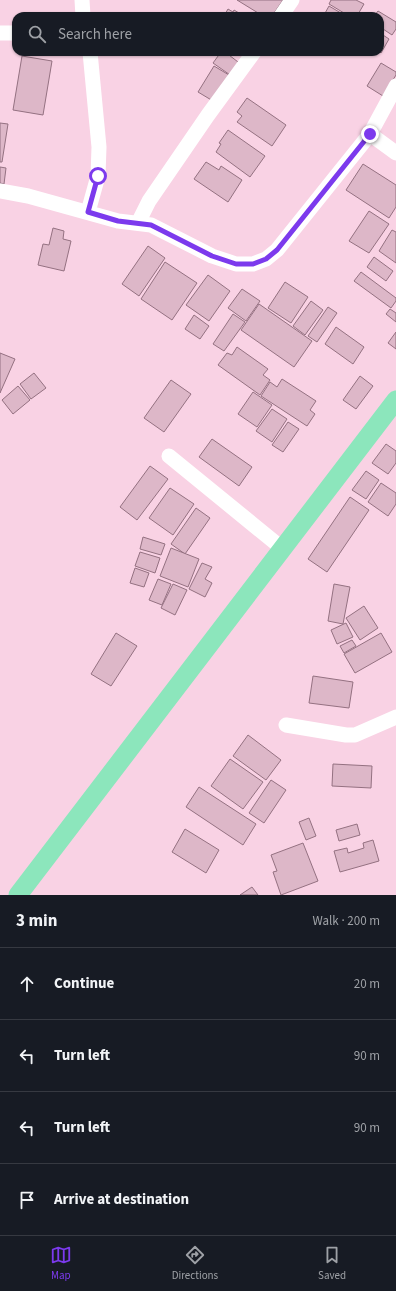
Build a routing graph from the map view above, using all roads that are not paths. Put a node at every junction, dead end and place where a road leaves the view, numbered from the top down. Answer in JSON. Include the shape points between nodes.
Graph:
{"nodes":[{"id":1,"x":82,"y":0,"type":"edge"},
{"id":2,"x":292,"y":0,"type":"edge"},
{"id":3,"x":83,"y":12,"type":"edge"},
{"id":4,"x":284,"y":12,"type":"edge"},
{"id":5,"x":0,"y":33,"type":"edge"},
{"id":6,"x":12,"y":33,"type":"edge"},
{"id":7,"x":90,"y":56,"type":"edge"},
{"id":8,"x":251,"y":56,"type":"edge"},
{"id":9,"x":396,"y":86,"type":"edge"},
{"id":10,"x":370,"y":134,"type":"junction"},
{"id":11,"x":396,"y":152,"type":"edge"},
{"id":12,"x":0,"y":191,"type":"edge"},
{"id":13,"x":88,"y":212,"type":"junction"},
{"id":14,"x":138,"y":223,"type":"junction"},
{"id":15,"x":396,"y":400,"type":"edge"},
{"id":16,"x":169,"y":456,"type":"dead end"},
{"id":17,"x":283,"y":548,"type":"junction"},
{"id":18,"x":396,"y":717,"type":"edge"},
{"id":19,"x":286,"y":725,"type":"dead end"},
{"id":20,"x":18,"y":895,"type":"edge"}],
"edges":[{"from":1,"to":3,"type":"street"},
{"from":2,"to":4,"type":"street"},
{"from":5,"to":6,"type":"street"},
{"from":7,"to":13,"type":"street","via":[[99,147],[98,176]]},
{"from":8,"to":14,"type":"street","via":[[149,201]]},
{"from":9,"to":10,"type":"street"},
{"from":10,"to":11,"type":"street"},
{"from":10,"to":14,"type":"street","via":[[277,250],[266,259],[253,264],[236,264],[212,256],[151,225]]},
{"from":12,"to":13,"type":"street"},
{"from":13,"to":14,"type":"street","via":[[118,221]]},
{"from":15,"to":17,"type":"main road"},
{"from":16,"to":17,"type":"street"},
{"from":17,"to":20,"type":"main road"},
{"from":18,"to":19,"type":"street","via":[[355,734],[346,735]]}]}
